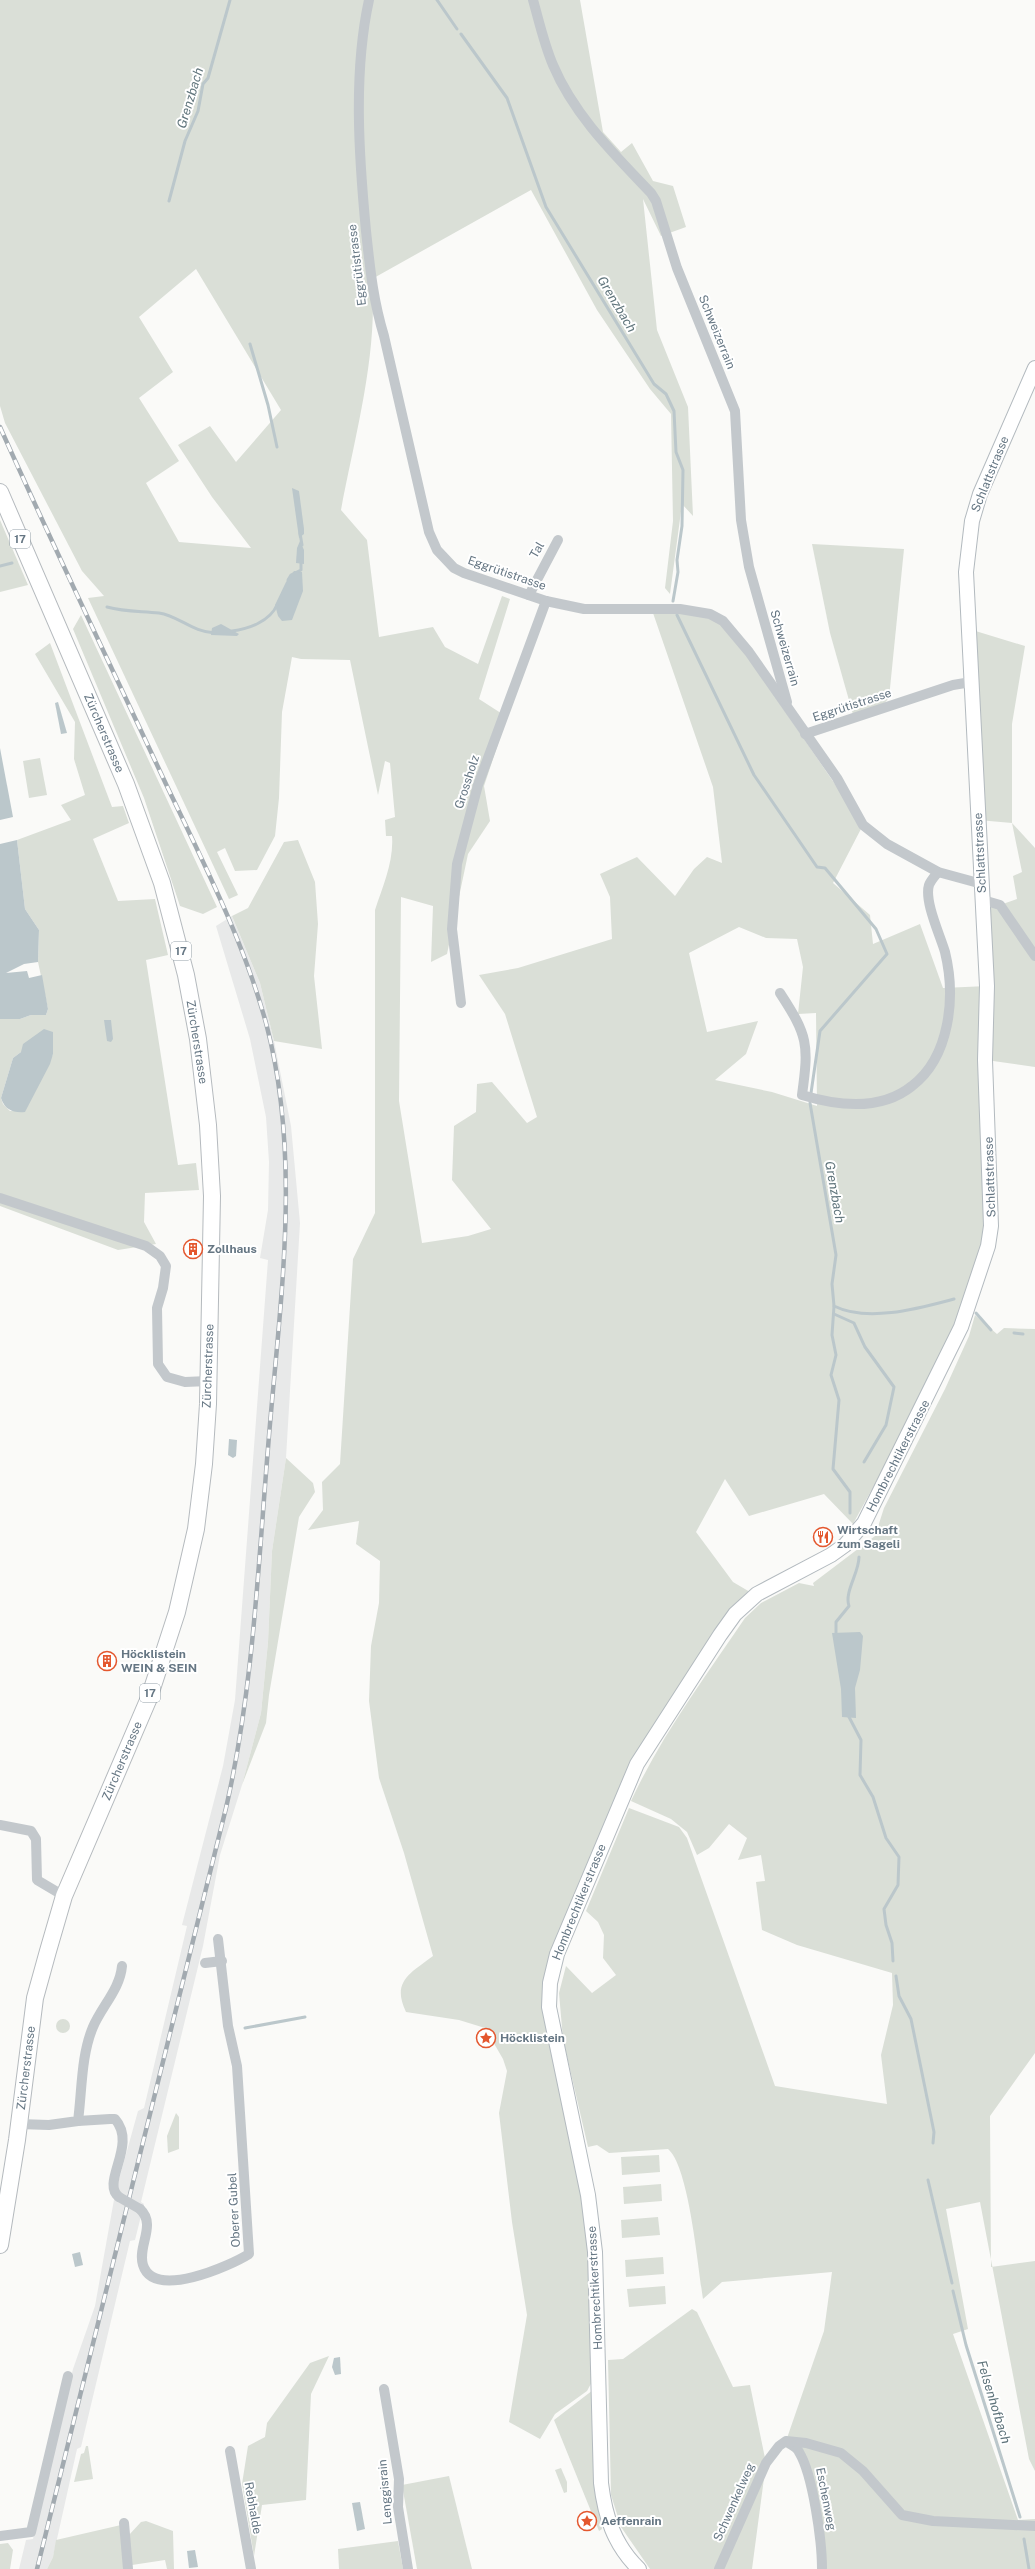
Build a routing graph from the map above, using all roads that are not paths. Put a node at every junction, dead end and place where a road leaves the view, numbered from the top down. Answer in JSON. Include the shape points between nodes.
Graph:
{"nodes":[{"id":1,"x":369,"y":0,"type":"edge"},
{"id":2,"x":533,"y":0,"type":"edge"},
{"id":3,"x":1035,"y":368,"type":"edge"},
{"id":4,"x":0,"y":492,"type":"edge"},
{"id":5,"x":558,"y":540,"type":"dead end"},
{"id":6,"x":529,"y":595,"type":"junction"},
{"id":7,"x":546,"y":601,"type":"junction"},
{"id":8,"x":971,"y":682,"type":"junction"},
{"id":9,"x":788,"y":710,"type":"junction"},
{"id":10,"x":805,"y":734,"type":"junction"},
{"id":11,"x":938,"y":872,"type":"junction"},
{"id":12,"x":982,"y":884,"type":"junction"},
{"id":13,"x":983,"y":900,"type":"junction"},
{"id":14,"x":1035,"y":956,"type":"edge"},
{"id":15,"x":780,"y":993,"type":"dead end"},
{"id":16,"x":461,"y":1003,"type":"dead end"},
{"id":17,"x":0,"y":1198,"type":"edge"},
{"id":18,"x":954,"y":1346,"type":"joint"},
{"id":19,"x":208,"y":1381,"type":"junction"},
{"id":20,"x":0,"y":1825,"type":"edge"},
{"id":21,"x":64,"y":1896,"type":"junction"},
{"id":22,"x":218,"y":1939,"type":"dead end"},
{"id":23,"x":222,"y":1961,"type":"junction"},
{"id":24,"x":205,"y":1963,"type":"dead end"},
{"id":25,"x":122,"y":1966,"type":"dead end"},
{"id":26,"x":78,"y":2121,"type":"junction"},
{"id":27,"x":19,"y":2124,"type":"junction"},
{"id":28,"x":0,"y":2245,"type":"edge"},
{"id":29,"x":68,"y":2376,"type":"dead end"},
{"id":30,"x":384,"y":2389,"type":"dead end"},
{"id":31,"x":786,"y":2441,"type":"junction"},
{"id":32,"x":230,"y":2451,"type":"dead end"},
{"id":33,"x":124,"y":2523,"type":"dead end"},
{"id":34,"x":1035,"y":2526,"type":"edge"},
{"id":35,"x":0,"y":2536,"type":"edge"},
{"id":36,"x":128,"y":2569,"type":"edge"},
{"id":37,"x":251,"y":2569,"type":"edge"},
{"id":38,"x":408,"y":2569,"type":"edge"},
{"id":39,"x":638,"y":2569,"type":"edge"},
{"id":40,"x":719,"y":2569,"type":"edge"},
{"id":41,"x":822,"y":2569,"type":"edge"}],
"edges":[{"from":1,"to":6,"type":"street","name":"Eggrütistrasse","via":[[358,100],[362,188],[374,304],[384,336],[429,532],[437,550],[454,568]]},
{"from":2,"to":9,"type":"street","name":"Schweizerrain","via":[[549,56],[565,89],[599,137],[656,201],[677,268],[735,411],[741,520],[749,567]]},
{"from":3,"to":8,"type":"street","name":"Schlattstrasse","via":[[980,494],[972,521],[966,572]]},
{"from":4,"to":19,"type":"main road","name":"Zürcherstrasse","number":"17","via":[[143,826],[162,883],[186,975],[198,1038],[208,1125],[212,1196]]},
{"from":5,"to":6,"type":"street","name":"Tal"},
{"from":6,"to":7,"type":"street","name":"Eggrütistrasse"},
{"from":7,"to":9,"type":"street","name":"Eggrütistrasse","via":[[584,609],[680,609],[710,614],[723,621],[750,652]]},
{"from":7,"to":16,"type":"street","name":"Grossholz","via":[[478,785],[457,864],[452,929]]},
{"from":8,"to":10,"type":"street","name":"Eggrütistrasse","via":[[953,685]]},
{"from":8,"to":12,"type":"street","name":"Schlattstrasse"},
{"from":9,"to":10,"type":"street","name":"Eggrütistrasse"},
{"from":10,"to":11,"type":"street","via":[[837,778],[863,825],[887,844]]},
{"from":11,"to":12,"type":"street"},
{"from":11,"to":15,"type":"street","via":[[930,884],[928,894],[945,954],[948,1020],[934,1065],[919,1081],[902,1094],[880,1102],[826,1103],[802,1095],[806,1042],[802,1029]]},
{"from":12,"to":13,"type":"street","name":"Schlattstrasse"},
{"from":13,"to":14,"type":"street","via":[[1000,905]]},
{"from":13,"to":18,"type":"street","name":"Schlattstrasse","via":[[991,1226],[977,1282]]},
{"from":17,"to":19,"type":"street","via":[[146,1246],[160,1256],[166,1266],[157,1308],[158,1364],[167,1377],[185,1382]]},
{"from":18,"to":39,"type":"street","name":"Hombrechtikerstrasse","via":[[873,1508],[858,1532],[831,1555],[769,1586],[744,1604],[720,1635],[651,1739],[620,1801],[552,1969],[549,2007],[588,2195],[595,2252],[600,2483],[603,2506],[610,2528]]},
{"from":19,"to":21,"type":"main road","name":"Zürcherstrasse","number":"17","via":[[204,1464],[196,1530],[177,1612],[149,1698]]},
{"from":20,"to":21,"type":"street","via":[[31,1831],[36,1839],[36,1880]]},
{"from":21,"to":27,"type":"main road","name":"Zürcherstrasse","number":"17","via":[[35,1998]]},
{"from":22,"to":23,"type":"street","name":"Oberer Gubel"},
{"from":23,"to":24,"type":"street"},
{"from":23,"to":26,"type":"street","name":"Oberer Gubel","bridge":true,"via":[[228,2026],[237,2066],[249,2254],[234,2264],[179,2281],[160,2280],[149,2274],[143,2266],[142,2256],[147,2224],[145,2214],[115,2194],[112,2185],[122,2155],[123,2139],[120,2125],[115,2119]]},
{"from":25,"to":26,"type":"street","via":[[121,1978],[91,2034]]},
{"from":26,"to":27,"type":"street","name":"Oberer Gubel","via":[[49,2125]]},
{"from":27,"to":28,"type":"main road","name":"Zürcherstrasse","number":"17"},
{"from":29,"to":35,"type":"street","via":[[30,2532]]},
{"from":30,"to":38,"type":"street","name":"Lenggisrain","via":[[399,2479],[398,2507]]},
{"from":31,"to":34,"type":"street","via":[[806,2443],[841,2453],[863,2471],[902,2515],[933,2521]]},
{"from":31,"to":40,"type":"street","name":"Schwenkelweg","via":[[766,2463]]},
{"from":31,"to":41,"type":"street","name":"Eschenweg","via":[[798,2450],[805,2463],[820,2534]]},
{"from":32,"to":37,"type":"street","name":"Rebhalde"},
{"from":33,"to":36,"type":"street"}]}
